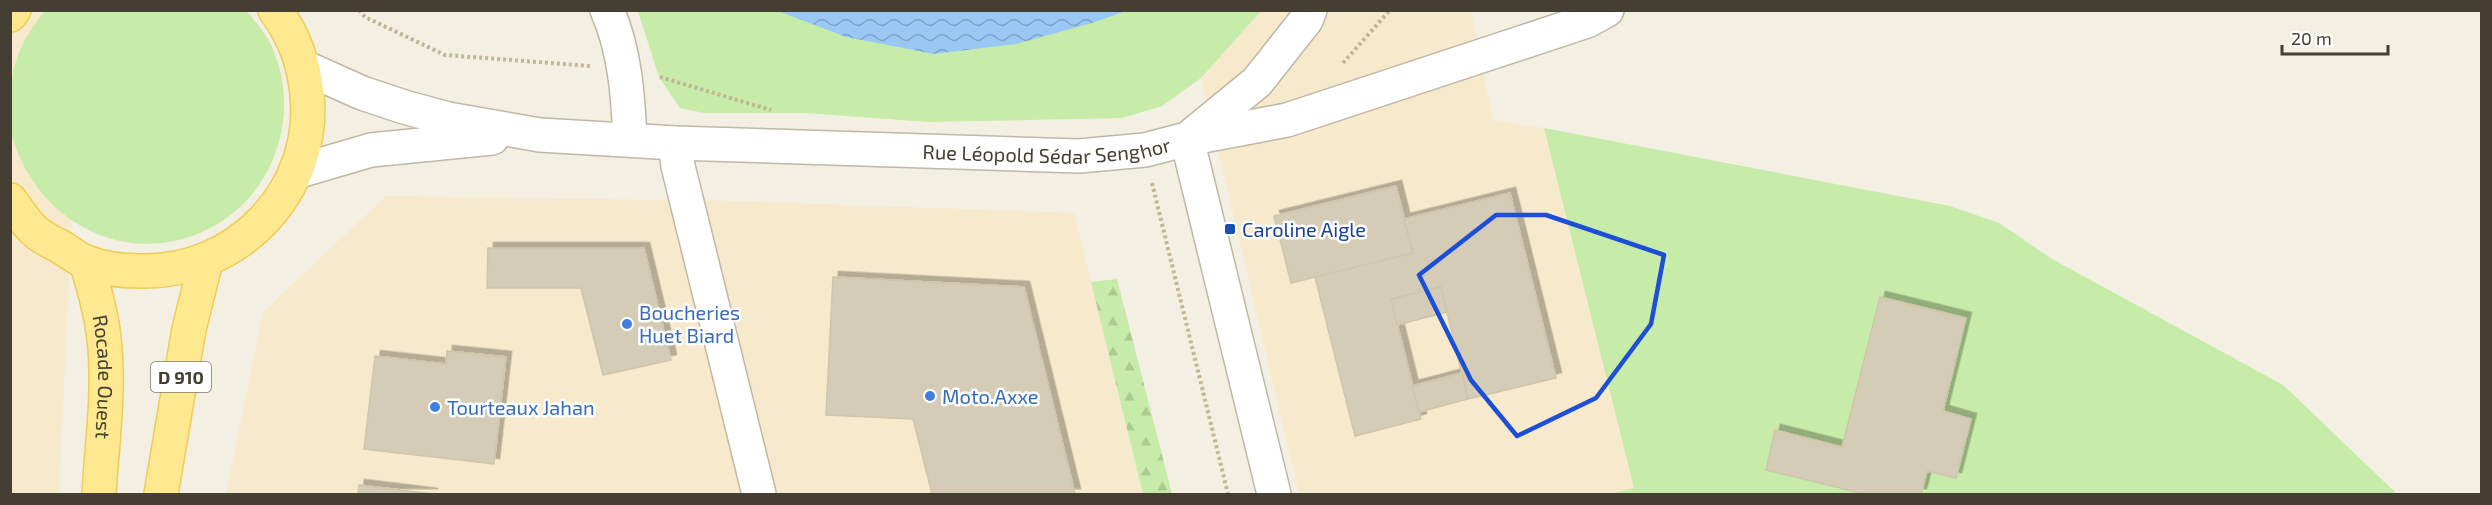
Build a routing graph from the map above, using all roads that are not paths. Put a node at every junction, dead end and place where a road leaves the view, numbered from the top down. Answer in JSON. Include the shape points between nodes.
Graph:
{"nodes":[{"id":1,"x":14,"y":10,"type":"edge"},
{"id":2,"x":275,"y":10,"type":"edge"},
{"id":3,"x":607,"y":10,"type":"edge"},
{"id":4,"x":1310,"y":10,"type":"edge"},
{"id":5,"x":1607,"y":10,"type":"edge"},
{"id":6,"x":10,"y":15,"type":"edge"},
{"id":7,"x":304,"y":67,"type":"junction"},
{"id":8,"x":540,"y":135,"type":"junction"},
{"id":9,"x":630,"y":139,"type":"junction"},
{"id":10,"x":1187,"y":139,"type":"junction"},
{"id":11,"x":675,"y":143,"type":"junction"},
{"id":12,"x":296,"y":172,"type":"junction"},
{"id":13,"x":10,"y":200,"type":"edge"},
{"id":14,"x":23,"y":232,"type":"edge"},
{"id":15,"x":206,"y":261,"type":"junction"},
{"id":16,"x":86,"y":262,"type":"junction"},
{"id":17,"x":99,"y":495,"type":"edge"},
{"id":18,"x":161,"y":495,"type":"edge"},
{"id":19,"x":759,"y":495,"type":"edge"},
{"id":20,"x":1274,"y":495,"type":"edge"}],
"edges":[{"from":1,"to":6,"type":"main road"},
{"from":2,"to":7,"type":"main road","via":[[287,26]]},
{"from":3,"to":9,"type":"street","via":[[617,31]]},
{"from":4,"to":10,"type":"street","via":[[1257,82]]},
{"from":5,"to":10,"type":"street","via":[[1587,21],[1287,120]]},
{"from":7,"to":8,"type":"street","name":"Rue Léopold Sédar Senghor","via":[[404,107]]},
{"from":7,"to":12,"type":"main road","via":[[309,116]]},
{"from":8,"to":9,"type":"street","name":"Rue Léopold Sédar Senghor"},
{"from":8,"to":12,"type":"street","name":"Rue Léopold Sédar Senghor","via":[[371,150]]},
{"from":9,"to":11,"type":"street","name":"Rue Léopold Sédar Senghor"},
{"from":10,"to":11,"type":"street","name":"Rue Léopold Sédar Senghor","via":[[1145,150],[1079,156]]},
{"from":10,"to":20,"type":"street","name":"Rue Léopold Sédar Senghor"},
{"from":11,"to":19,"type":"street"},
{"from":12,"to":15,"type":"main road","via":[[273,212],[245,238]]},
{"from":13,"to":14,"type":"main road"},
{"from":14,"to":16,"type":"main road"},
{"from":15,"to":16,"type":"main road","via":[[163,272],[121,271]]},
{"from":15,"to":18,"type":"main road","number":"D 910","via":[[189,329]]},
{"from":16,"to":17,"type":"main road","name":"Rocade Ouest","via":[[105,350]]}]}
